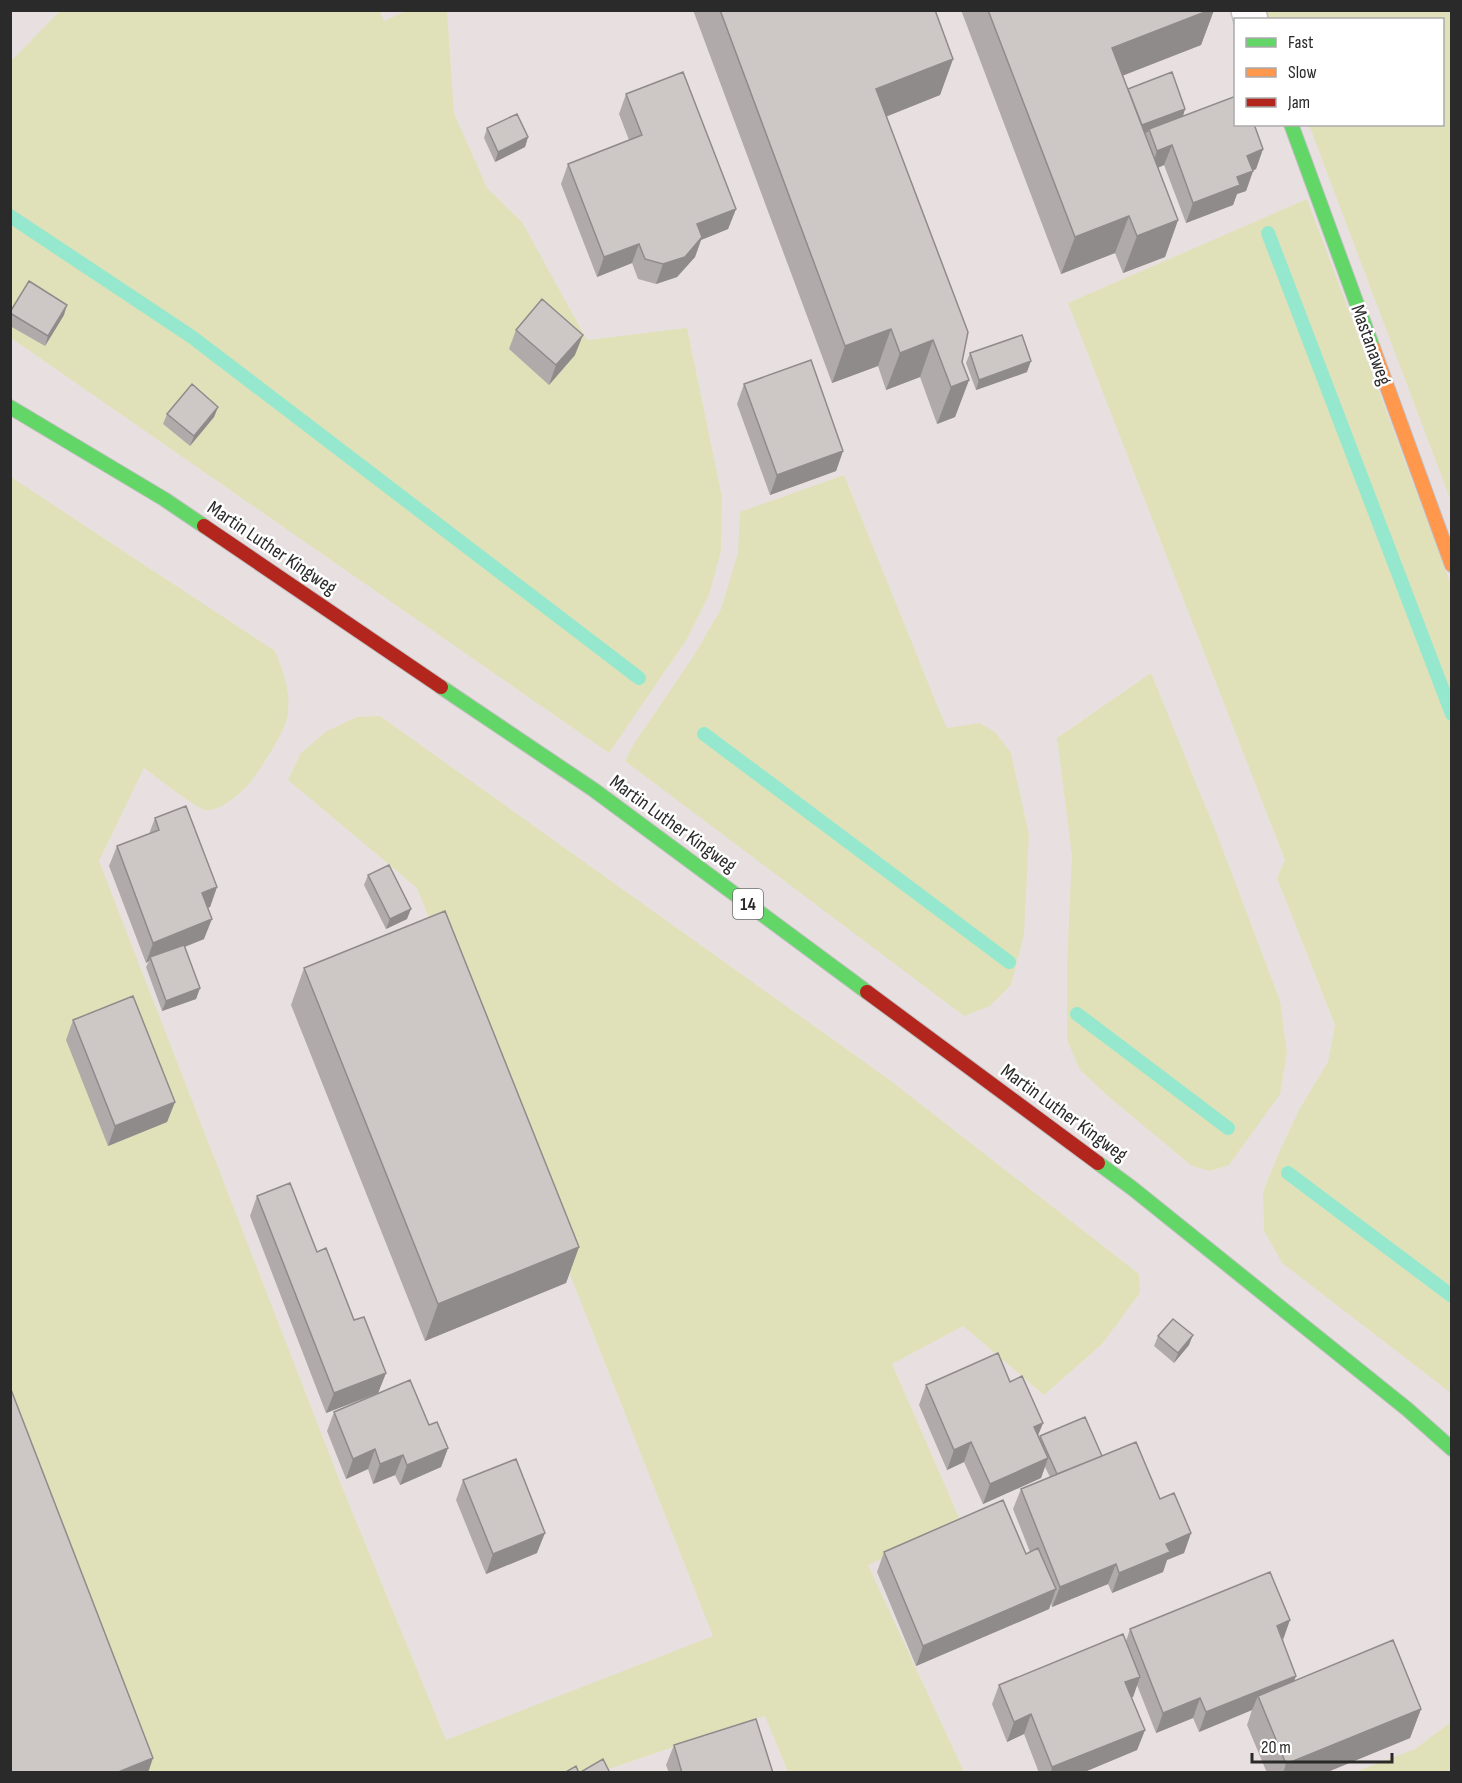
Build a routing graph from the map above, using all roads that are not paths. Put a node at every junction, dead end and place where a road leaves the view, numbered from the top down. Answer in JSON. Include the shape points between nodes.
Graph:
{"nodes":[{"id":1,"x":1291,"y":126,"type":"edge"},
{"id":2,"x":10,"y":407,"type":"edge"},
{"id":3,"x":1452,"y":565,"type":"edge"},
{"id":4,"x":1452,"y":1449,"type":"edge"}],
"edges":[{"from":1,"to":3,"type":"main road","name":"Mastanaweg"},
{"from":2,"to":4,"type":"main road","name":"Martin Luther Kingweg","number":"14","via":[[164,499],[594,790],[1132,1188]]}]}
